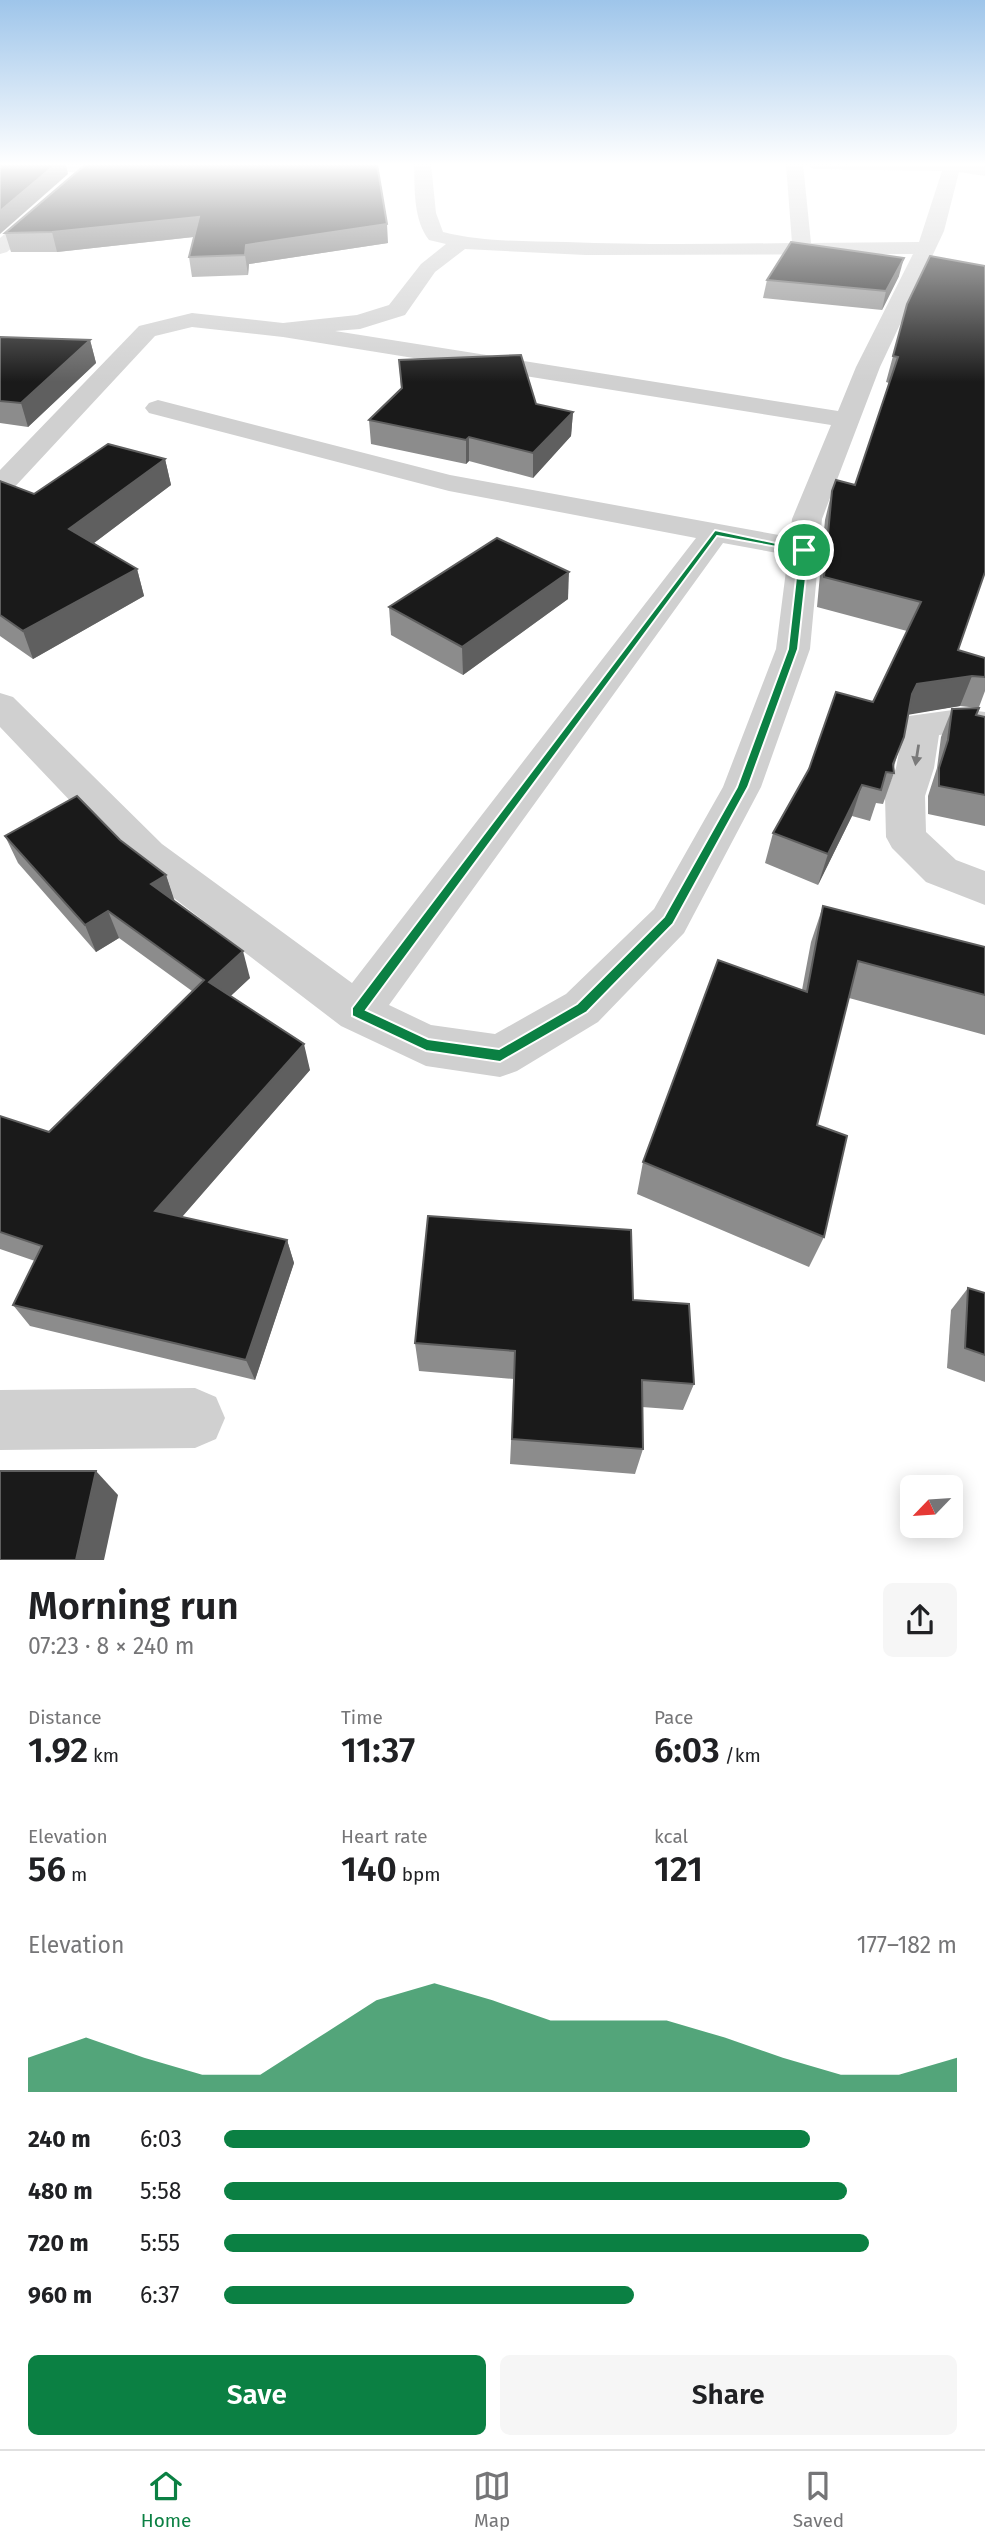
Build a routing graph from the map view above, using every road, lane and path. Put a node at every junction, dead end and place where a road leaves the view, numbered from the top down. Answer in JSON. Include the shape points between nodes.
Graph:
{"nodes":[{"id":1,"x":438,"y":237,"type":"edge"},
{"id":2,"x":801,"y":237,"type":"edge"},
{"id":3,"x":931,"y":237,"type":"edge"},
{"id":4,"x":460,"y":243,"type":"junction"},
{"id":5,"x":802,"y":248,"type":"junction"},
{"id":6,"x":926,"y":248,"type":"junction"},
{"id":7,"x":283,"y":330,"type":"junction"},
{"id":8,"x":158,"y":408,"type":"dead end"},
{"id":9,"x":847,"y":420,"type":"junction"},
{"id":10,"x":0,"y":486,"type":"edge"},
{"id":11,"x":715,"y":533,"type":"junction"},
{"id":12,"x":804,"y":550,"type":"junction"},
{"id":13,"x":0,"y":705,"type":"edge"},
{"id":14,"x":985,"y":724,"type":"edge"},
{"id":15,"x":985,"y":889,"type":"edge"},
{"id":16,"x":357,"y":1012,"type":"junction"},
{"id":17,"x":195,"y":1418,"type":"dead end"},
{"id":18,"x":0,"y":1420,"type":"edge"}],
"edges":[{"from":1,"to":4,"type":"street"},
{"from":2,"to":5,"type":"street"},
{"from":3,"to":6,"type":"street"},
{"from":4,"to":5,"type":"street","via":[[535,248]]},
{"from":4,"to":7,"type":"street","via":[[428,268],[397,310],[360,322]]},
{"from":5,"to":6,"type":"street"},
{"from":6,"to":9,"type":"street"},
{"from":7,"to":9,"type":"street"},
{"from":7,"to":10,"type":"street","via":[[192,320],[147,331]]},
{"from":8,"to":11,"type":"street","via":[[449,483]]},
{"from":9,"to":12,"type":"street","via":[[807,519]]},
{"from":11,"to":12,"type":"street"},
{"from":11,"to":16,"type":"street"},
{"from":12,"to":16,"type":"street","via":[[793,649],[742,787],[669,921],[582,1008],[500,1056],[426,1045]]},
{"from":13,"to":16,"type":"street","via":[[147,855]]},
{"from":14,"to":15,"type":"street","one_way":true,"via":[[960,721],[922,726],[905,796],[906,837],[941,871]]},
{"from":17,"to":18,"type":"street"}]}
